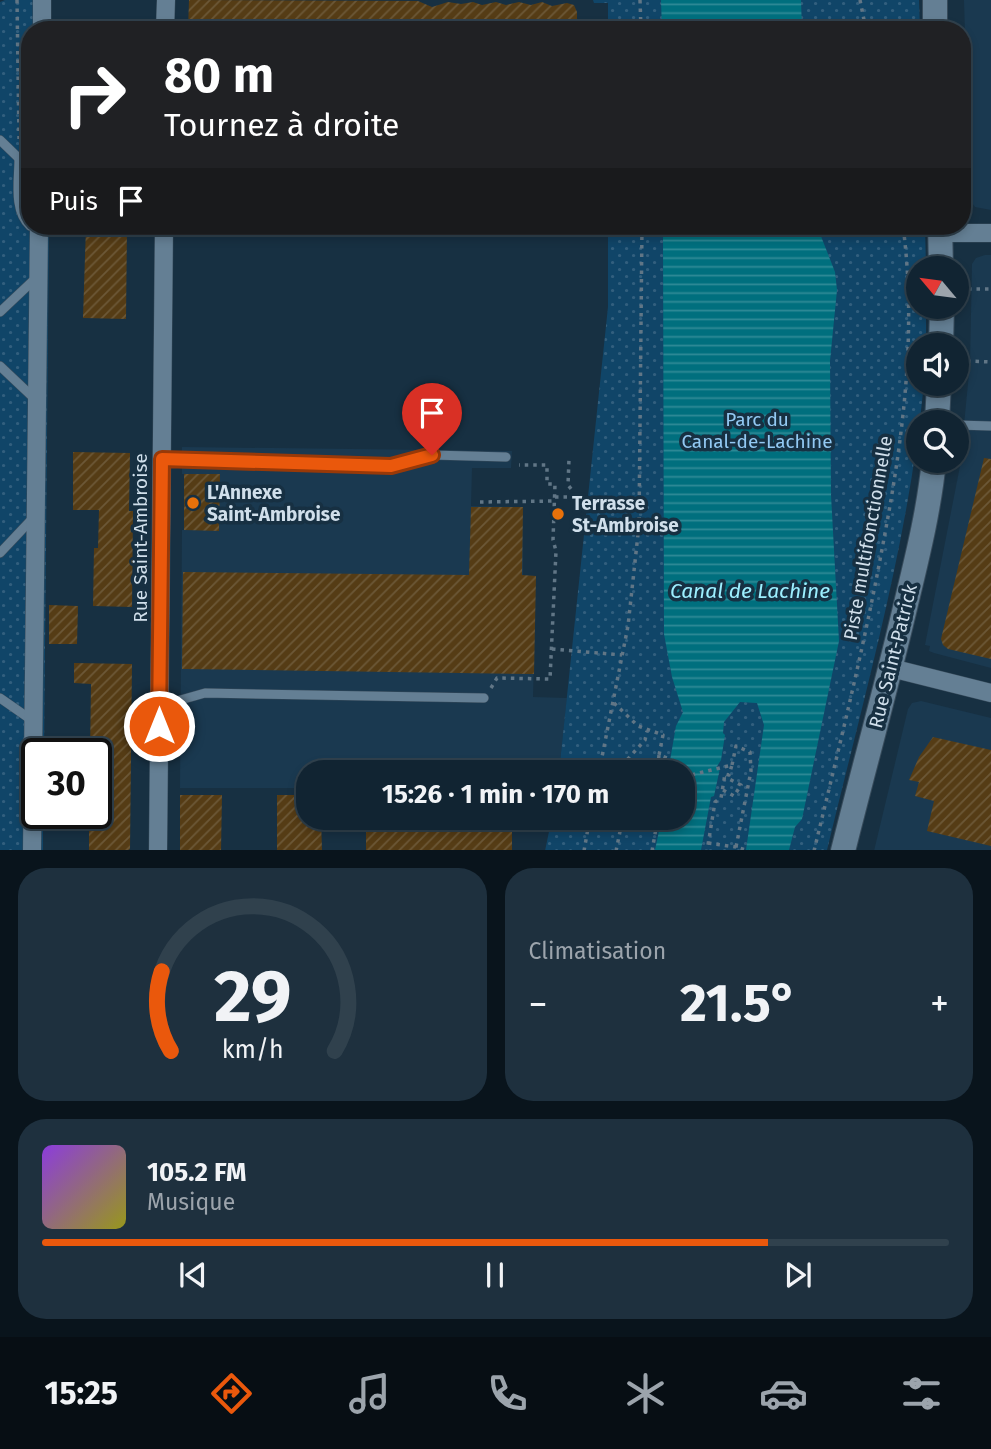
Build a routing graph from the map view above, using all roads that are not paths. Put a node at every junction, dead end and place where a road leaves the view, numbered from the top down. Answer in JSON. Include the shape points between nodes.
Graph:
{"nodes":[{"id":1,"x":42,"y":0,"type":"edge"},
{"id":2,"x":166,"y":0,"type":"edge"},
{"id":3,"x":935,"y":0,"type":"edge"},
{"id":4,"x":42,"y":21,"type":"edge"},
{"id":5,"x":165,"y":21,"type":"edge"},
{"id":6,"x":935,"y":21,"type":"edge"},
{"id":7,"x":0,"y":140,"type":"edge"},
{"id":8,"x":19,"y":159,"type":"joint"},
{"id":9,"x":21,"y":215,"type":"edge"},
{"id":10,"x":971,"y":231,"type":"edge"},
{"id":11,"x":991,"y":233,"type":"edge"},
{"id":12,"x":36,"y":235,"type":"edge"},
{"id":13,"x":164,"y":235,"type":"edge"},
{"id":14,"x":940,"y":235,"type":"edge"},
{"id":15,"x":941,"y":256,"type":"edge"},
{"id":16,"x":39,"y":275,"type":"junction"},
{"id":17,"x":0,"y":312,"type":"edge"},
{"id":18,"x":0,"y":366,"type":"edge"},
{"id":19,"x":38,"y":402,"type":"junction"},
{"id":20,"x":969,"y":425,"type":"edge"},
{"id":21,"x":991,"y":426,"type":"edge"},
{"id":22,"x":506,"y":457,"type":"dead end"},
{"id":23,"x":162,"y":459,"type":"junction"},
{"id":24,"x":932,"y":473,"type":"edge"},
{"id":25,"x":37,"y":514,"type":"junction"},
{"id":26,"x":0,"y":553,"type":"edge"},
{"id":27,"x":891,"y":668,"type":"junction"},
{"id":28,"x":991,"y":693,"type":"edge"},
{"id":29,"x":0,"y":698,"type":"edge"},
{"id":30,"x":484,"y":698,"type":"dead end"},
{"id":31,"x":160,"y":701,"type":"junction"},
{"id":32,"x":35,"y":722,"type":"junction"},
{"id":33,"x":28,"y":847,"type":"edge"},
{"id":34,"x":158,"y":850,"type":"edge"},
{"id":35,"x":843,"y":850,"type":"edge"}],
"edges":[{"from":1,"to":4,"type":"street"},
{"from":2,"to":5,"type":"street"},
{"from":3,"to":6,"type":"main road"},
{"from":7,"to":8,"type":"lane"},
{"from":8,"to":9,"type":"lane"},
{"from":10,"to":11,"type":"street"},
{"from":12,"to":16,"type":"street"},
{"from":13,"to":23,"type":"street","name":"Rue Saint-Ambroise"},
{"from":14,"to":15,"type":"main road"},
{"from":16,"to":17,"type":"lane"},
{"from":16,"to":19,"type":"street"},
{"from":18,"to":19,"type":"lane"},
{"from":19,"to":25,"type":"street"},
{"from":20,"to":21,"type":"lane"},
{"from":22,"to":23,"type":"lane","via":[[432,455],[391,466]]},
{"from":23,"to":31,"type":"street","name":"Rue Saint-Ambroise"},
{"from":24,"to":27,"type":"main road","name":"Rue Saint-Patrick"},
{"from":25,"to":26,"type":"lane"},
{"from":25,"to":32,"type":"street"},
{"from":27,"to":28,"type":"street"},
{"from":27,"to":35,"type":"main road","name":"Rue Saint-Patrick"},
{"from":29,"to":32,"type":"lane"},
{"from":30,"to":31,"type":"lane","via":[[205,693]]},
{"from":31,"to":34,"type":"street","name":"Rue Saint-Ambroise"},
{"from":32,"to":33,"type":"street"}]}
